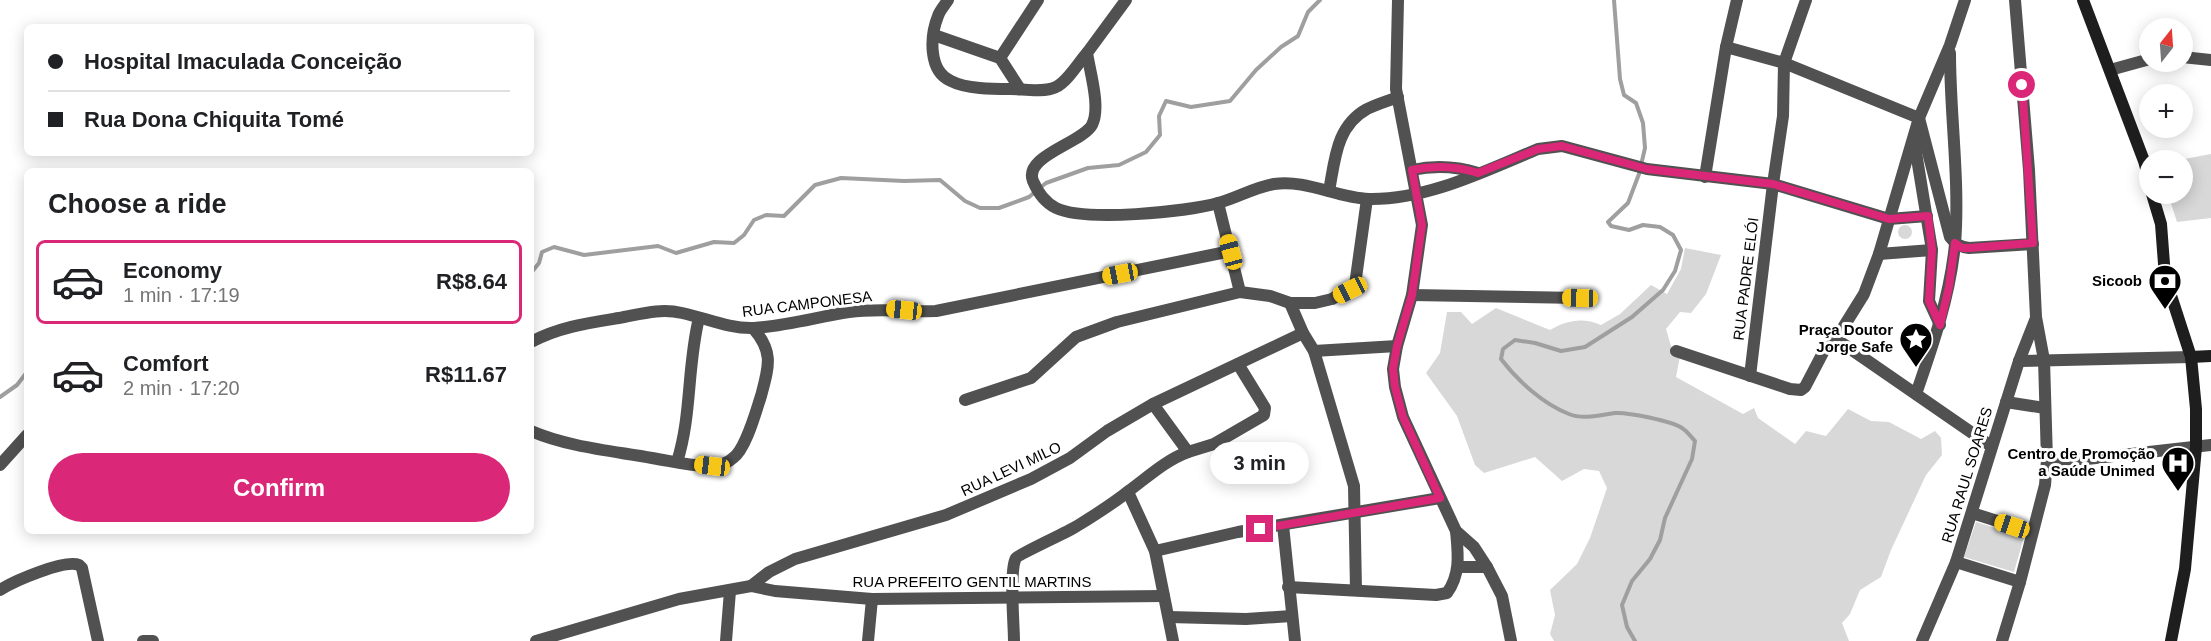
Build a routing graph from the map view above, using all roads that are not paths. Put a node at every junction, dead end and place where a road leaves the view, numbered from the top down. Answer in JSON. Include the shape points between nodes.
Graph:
{"nodes":[{"id":1,"x":948,"y":0,"type":"edge"},
{"id":2,"x":1038,"y":0,"type":"edge"},
{"id":3,"x":1126,"y":0,"type":"edge"},
{"id":4,"x":1398,"y":0,"type":"edge"},
{"id":5,"x":1737,"y":0,"type":"edge"},
{"id":6,"x":1806,"y":0,"type":"edge"},
{"id":7,"x":1965,"y":0,"type":"edge"},
{"id":8,"x":2015,"y":0,"type":"edge"},
{"id":9,"x":2083,"y":0,"type":"edge"},
{"id":10,"x":934,"y":35,"type":"junction"},
{"id":11,"x":1950,"y":45,"type":"junction"},
{"id":12,"x":1726,"y":47,"type":"junction"},
{"id":13,"x":1087,"y":53,"type":"junction"},
{"id":14,"x":1000,"y":58,"type":"junction"},
{"id":15,"x":2193,"y":58,"type":"edge"},
{"id":16,"x":2211,"y":60,"type":"edge"},
{"id":17,"x":2139,"y":62,"type":"edge"},
{"id":18,"x":1784,"y":63,"type":"junction"},
{"id":19,"x":2110,"y":69,"type":"junction"},
{"id":20,"x":1020,"y":89,"type":"junction"},
{"id":21,"x":1398,"y":96,"type":"junction"},
{"id":22,"x":1919,"y":118,"type":"junction"},
{"id":23,"x":1913,"y":138,"type":"junction"},
{"id":24,"x":2140,"y":150,"type":"edge"},
{"id":25,"x":1412,"y":170,"type":"junction"},
{"id":26,"x":1478,"y":173,"type":"junction"},
{"id":27,"x":1705,"y":177,"type":"junction"},
{"id":28,"x":1773,"y":184,"type":"junction"},
{"id":29,"x":1329,"y":191,"type":"junction"},
{"id":30,"x":1417,"y":193,"type":"junction"},
{"id":31,"x":1367,"y":199,"type":"junction"},
{"id":32,"x":1218,"y":203,"type":"junction"},
{"id":33,"x":2155,"y":204,"type":"edge"},
{"id":34,"x":1928,"y":216,"type":"junction"},
{"id":35,"x":1889,"y":219,"type":"junction"},
{"id":36,"x":1955,"y":243,"type":"junction"},
{"id":37,"x":2033,"y":243,"type":"junction"},
{"id":38,"x":1932,"y":250,"type":"junction"},
{"id":39,"x":1231,"y":252,"type":"junction"},
{"id":40,"x":1879,"y":254,"type":"junction"},
{"id":41,"x":1240,"y":292,"type":"junction"},
{"id":42,"x":1412,"y":295,"type":"junction"},
{"id":43,"x":1580,"y":298,"type":"dead end"},
{"id":44,"x":1290,"y":303,"type":"junction"},
{"id":45,"x":2036,"y":317,"type":"junction"},
{"id":46,"x":699,"y":318,"type":"junction"},
{"id":47,"x":1940,"y":325,"type":"junction"},
{"id":48,"x":753,"y":328,"type":"junction"},
{"id":49,"x":1303,"y":333,"type":"junction"},
{"id":50,"x":1836,"y":339,"type":"junction"},
{"id":51,"x":534,"y":341,"type":"edge"},
{"id":52,"x":1397,"y":346,"type":"junction"},
{"id":53,"x":1314,"y":351,"type":"junction"},
{"id":54,"x":1676,"y":351,"type":"dead end"},
{"id":55,"x":2191,"y":357,"type":"junction"},
{"id":56,"x":2211,"y":357,"type":"edge"},
{"id":57,"x":2044,"y":360,"type":"junction"},
{"id":58,"x":2019,"y":361,"type":"junction"},
{"id":59,"x":1238,"y":364,"type":"junction"},
{"id":60,"x":1750,"y":376,"type":"junction"},
{"id":61,"x":1916,"y":394,"type":"junction"},
{"id":62,"x":965,"y":400,"type":"dead end"},
{"id":63,"x":2006,"y":402,"type":"junction"},
{"id":64,"x":1154,"y":404,"type":"junction"},
{"id":65,"x":2045,"y":408,"type":"junction"},
{"id":66,"x":534,"y":432,"type":"edge"},
{"id":67,"x":24,"y":438,"type":"edge"},
{"id":68,"x":2211,"y":445,"type":"edge"},
{"id":69,"x":1991,"y":446,"type":"junction"},
{"id":70,"x":2196,"y":447,"type":"junction"},
{"id":71,"x":1188,"y":452,"type":"junction"},
{"id":72,"x":2047,"y":460,"type":"junction"},
{"id":73,"x":677,"y":462,"type":"junction"},
{"id":74,"x":0,"y":465,"type":"edge"},
{"id":75,"x":1128,"y":492,"type":"junction"},
{"id":76,"x":1440,"y":498,"type":"junction"},
{"id":77,"x":1355,"y":511,"type":"junction"},
{"id":78,"x":1972,"y":513,"type":"junction"},
{"id":79,"x":1283,"y":525,"type":"junction"},
{"id":80,"x":1456,"y":531,"type":"junction"},
{"id":81,"x":2032,"y":532,"type":"junction"},
{"id":82,"x":1155,"y":550,"type":"junction"},
{"id":83,"x":1956,"y":562,"type":"junction"},
{"id":84,"x":1458,"y":567,"type":"junction"},
{"id":85,"x":1487,"y":567,"type":"junction"},
{"id":86,"x":2020,"y":582,"type":"junction"},
{"id":87,"x":751,"y":586,"type":"junction"},
{"id":88,"x":1288,"y":587,"type":"junction"},
{"id":89,"x":1356,"y":589,"type":"junction"},
{"id":90,"x":0,"y":590,"type":"edge"},
{"id":91,"x":730,"y":591,"type":"junction"},
{"id":92,"x":1164,"y":596,"type":"junction"},
{"id":93,"x":1013,"y":598,"type":"junction"},
{"id":94,"x":872,"y":599,"type":"junction"},
{"id":95,"x":1291,"y":615,"type":"junction"},
{"id":96,"x":1170,"y":617,"type":"junction"},
{"id":97,"x":98,"y":641,"type":"edge"},
{"id":98,"x":143,"y":641,"type":"edge"},
{"id":99,"x":153,"y":641,"type":"edge"},
{"id":100,"x":536,"y":641,"type":"edge"},
{"id":101,"x":726,"y":641,"type":"edge"},
{"id":102,"x":868,"y":641,"type":"edge"},
{"id":103,"x":1014,"y":641,"type":"edge"},
{"id":104,"x":1173,"y":641,"type":"edge"},
{"id":105,"x":1295,"y":641,"type":"edge"},
{"id":106,"x":1511,"y":641,"type":"edge"},
{"id":107,"x":1922,"y":641,"type":"edge"},
{"id":108,"x":2001,"y":641,"type":"edge"},
{"id":109,"x":2171,"y":641,"type":"edge"}],
"edges":[{"from":1,"to":10,"type":"street","via":[[938,15]]},
{"from":2,"to":14,"type":"street"},
{"from":3,"to":13,"type":"street"},
{"from":4,"to":21,"type":"street"},
{"from":5,"to":12,"type":"street"},
{"from":6,"to":18,"type":"street","name":"RUA PADRE ELÓI"},
{"from":7,"to":11,"type":"street"},
{"from":8,"to":37,"type":"street"},
{"from":9,"to":19,"type":"main road"},
{"from":10,"to":14,"type":"street"},
{"from":10,"to":20,"type":"street","via":[[933,54],[938,72],[951,82]]},
{"from":11,"to":22,"type":"street"},
{"from":11,"to":36,"type":"street"},
{"from":12,"to":18,"type":"street"},
{"from":12,"to":27,"type":"street"},
{"from":13,"to":20,"type":"street","via":[[1056,87]]},
{"from":13,"to":32,"type":"street","via":[[1095,117],[1085,133],[1037,163],[1032,178],[1040,195],[1058,209],[1085,215],[1179,210]]},
{"from":14,"to":20,"type":"street"},
{"from":15,"to":16,"type":"street"},
{"from":17,"to":19,"type":"street"},
{"from":18,"to":22,"type":"street"},
{"from":18,"to":28,"type":"street","name":"RUA PADRE ELÓI","via":[[1783,116]]},
{"from":19,"to":24,"type":"main road"},
{"from":21,"to":25,"type":"street"},
{"from":21,"to":29,"type":"street","via":[[1367,109],[1344,130]]},
{"from":22,"to":23,"type":"street"},
{"from":22,"to":36,"type":"street","via":[[1950,237]]},
{"from":23,"to":34,"type":"street"},
{"from":23,"to":35,"type":"street"},
{"from":25,"to":26,"type":"street","via":[[1429,166]]},
{"from":25,"to":30,"type":"street"},
{"from":26,"to":27,"type":"street","via":[[1538,149],[1562,146],[1632,166]]},
{"from":26,"to":30,"type":"street"},
{"from":27,"to":28,"type":"street"},
{"from":28,"to":35,"type":"street"},
{"from":28,"to":60,"type":"street","name":"RUA PADRE ELÓI"},
{"from":29,"to":31,"type":"street"},
{"from":29,"to":32,"type":"street","via":[[1274,184]]},
{"from":30,"to":31,"type":"street"},
{"from":30,"to":42,"type":"street","via":[[1422,225]]},
{"from":31,"to":44,"type":"street","via":[[1355,285],[1332,299]]},
{"from":32,"to":39,"type":"street"},
{"from":33,"to":55,"type":"main road","via":[[2161,224],[2165,277]]},
{"from":34,"to":35,"type":"street"},
{"from":34,"to":38,"type":"street"},
{"from":35,"to":40,"type":"street"},
{"from":36,"to":37,"type":"street","via":[[1962,248]]},
{"from":36,"to":47,"type":"street"},
{"from":37,"to":45,"type":"street"},
{"from":38,"to":40,"type":"street"},
{"from":38,"to":47,"type":"street","via":[[1929,301]]},
{"from":39,"to":41,"type":"street"},
{"from":39,"to":48,"type":"street","name":"RUA CAMPONESA","via":[[936,312],[850,312]]},
{"from":40,"to":50,"type":"street","via":[[1864,294]]},
{"from":41,"to":44,"type":"street"},
{"from":41,"to":62,"type":"street","via":[[1177,305],[1089,331],[1064,346],[1031,378]]},
{"from":42,"to":43,"type":"street"},
{"from":42,"to":52,"type":"street"},
{"from":44,"to":49,"type":"street"},
{"from":45,"to":57,"type":"street"},
{"from":45,"to":58,"type":"street","name":"RUA RAUL SOARES"},
{"from":46,"to":48,"type":"street","name":"RUA CAMPONESA"},
{"from":46,"to":51,"type":"street","name":"RUA CAMPONESA","via":[[664,310],[649,311],[568,326]]},
{"from":46,"to":73,"type":"street","via":[[692,349],[686,428]]},
{"from":47,"to":61,"type":"street"},
{"from":48,"to":73,"type":"street","via":[[768,349],[769,362],[741,450],[726,463],[712,466]]},
{"from":49,"to":53,"type":"street"},
{"from":49,"to":59,"type":"street","name":"RUA LEVI MILO"},
{"from":50,"to":60,"type":"street","via":[[1827,345],[1801,390]]},
{"from":50,"to":61,"type":"street"},
{"from":52,"to":53,"type":"street"},
{"from":52,"to":76,"type":"street","via":[[1393,369],[1403,417]]},
{"from":53,"to":77,"type":"street","via":[[1354,486]]},
{"from":54,"to":60,"type":"street"},
{"from":55,"to":56,"type":"main road"},
{"from":55,"to":57,"type":"street"},
{"from":55,"to":70,"type":"main road"},
{"from":57,"to":58,"type":"street"},
{"from":57,"to":65,"type":"street"},
{"from":58,"to":63,"type":"street","name":"RUA RAUL SOARES"},
{"from":59,"to":64,"type":"street","name":"RUA LEVI MILO"},
{"from":59,"to":71,"type":"street","via":[[1265,408],[1264,415],[1214,444]]},
{"from":61,"to":69,"type":"street"},
{"from":63,"to":65,"type":"street"},
{"from":63,"to":69,"type":"street","name":"RUA RAUL SOARES"},
{"from":64,"to":71,"type":"street"},
{"from":64,"to":87,"type":"street","name":"RUA LEVI MILO","via":[[1031,479],[946,515],[795,559]]},
{"from":65,"to":72,"type":"street"},
{"from":66,"to":73,"type":"street"},
{"from":67,"to":74,"type":"street"},
{"from":68,"to":70,"type":"street"},
{"from":69,"to":78,"type":"street","name":"RUA RAUL SOARES"},
{"from":70,"to":72,"type":"street"},
{"from":70,"to":109,"type":"main road","via":[[2185,569]]},
{"from":71,"to":75,"type":"street","via":[[1167,462]]},
{"from":72,"to":81,"type":"street","via":[[2045,485]]},
{"from":75,"to":82,"type":"street"},
{"from":75,"to":93,"type":"street","via":[[1079,525],[1022,553],[1014,566]]},
{"from":76,"to":77,"type":"street"},
{"from":76,"to":80,"type":"street"},
{"from":77,"to":79,"type":"street"},
{"from":77,"to":89,"type":"street"},
{"from":78,"to":81,"type":"street"},
{"from":78,"to":83,"type":"street","name":"RUA RAUL SOARES"},
{"from":79,"to":82,"type":"street"},
{"from":79,"to":88,"type":"street"},
{"from":80,"to":84,"type":"street"},
{"from":80,"to":85,"type":"street","via":[[1474,547]]},
{"from":81,"to":86,"type":"street"},
{"from":82,"to":92,"type":"street"},
{"from":83,"to":86,"type":"street"},
{"from":83,"to":107,"type":"street","name":"RUA RAUL SOARES"},
{"from":84,"to":85,"type":"street"},
{"from":84,"to":89,"type":"street","via":[[1455,583],[1447,593]]},
{"from":85,"to":106,"type":"street","via":[[1502,596]]},
{"from":86,"to":108,"type":"street"},
{"from":87,"to":91,"type":"street","name":"RUA PREFEITO GENTIL MARTINS"},
{"from":87,"to":94,"type":"street","name":"RUA PREFEITO GENTIL MARTINS"},
{"from":88,"to":89,"type":"street"},
{"from":88,"to":95,"type":"street"},
{"from":90,"to":97,"type":"street","via":[[70,563],[79,565]]},
{"from":91,"to":100,"type":"street","name":"RUA PREFEITO GENTIL MARTINS","via":[[679,599]]},
{"from":91,"to":101,"type":"street"},
{"from":92,"to":93,"type":"street","name":"RUA PREFEITO GENTIL MARTINS"},
{"from":92,"to":96,"type":"street"},
{"from":93,"to":94,"type":"street","name":"RUA PREFEITO GENTIL MARTINS"},
{"from":93,"to":103,"type":"street"},
{"from":94,"to":102,"type":"street"},
{"from":95,"to":96,"type":"street","via":[[1246,619]]},
{"from":95,"to":105,"type":"street"},
{"from":96,"to":104,"type":"street"},
{"from":98,"to":99,"type":"street"}]}
